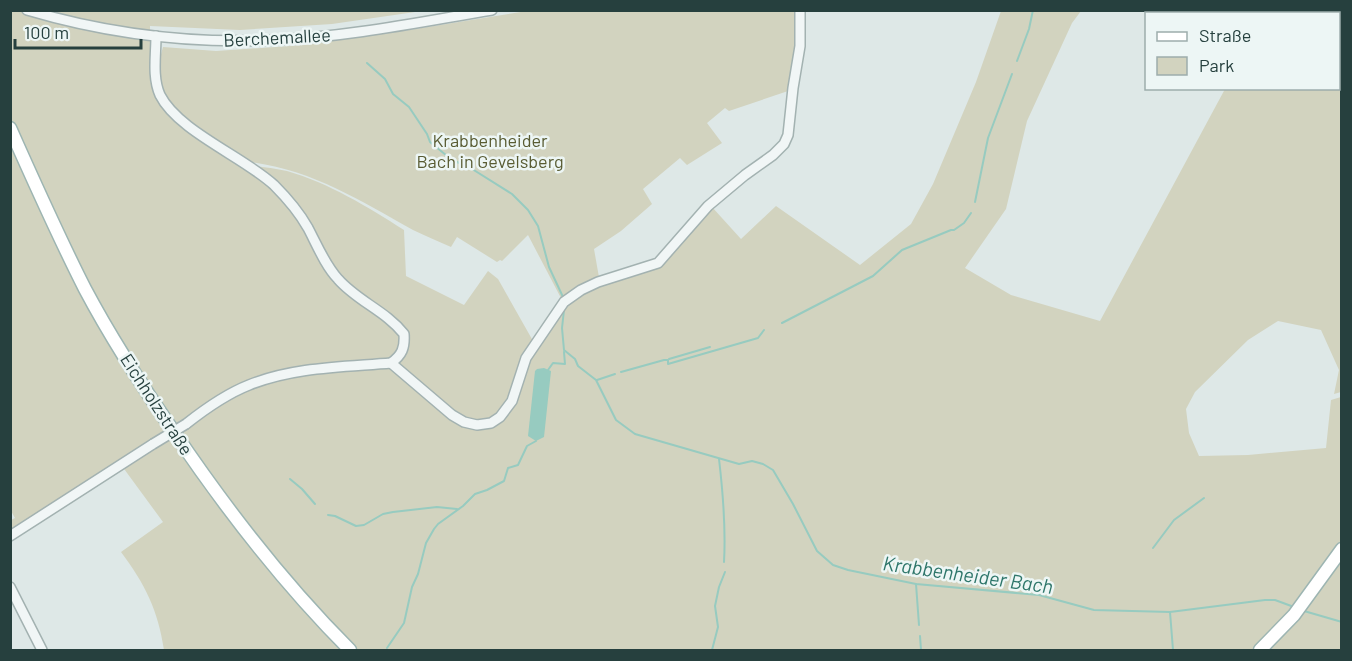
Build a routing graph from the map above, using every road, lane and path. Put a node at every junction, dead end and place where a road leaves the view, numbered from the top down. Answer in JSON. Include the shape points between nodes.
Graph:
{"nodes":[{"id":1,"x":27,"y":10,"type":"edge"},
{"id":2,"x":492,"y":10,"type":"edge"},
{"id":3,"x":800,"y":10,"type":"edge"},
{"id":4,"x":156,"y":36,"type":"junction"},
{"id":5,"x":10,"y":128,"type":"edge"},
{"id":6,"x":391,"y":363,"type":"junction"},
{"id":7,"x":10,"y":536,"type":"edge"},
{"id":8,"x":1341,"y":549,"type":"edge"},
{"id":9,"x":10,"y":587,"type":"edge"},
{"id":10,"x":42,"y":651,"type":"edge"},
{"id":11,"x":350,"y":651,"type":"edge"},
{"id":12,"x":1260,"y":651,"type":"edge"}],
"edges":[{"from":1,"to":4,"type":"street","name":"Berchemallee","via":[[90,26]]},
{"from":2,"to":4,"type":"street","name":"Berchemallee","via":[[308,38],[221,41]]},
{"from":3,"to":6,"type":"street","via":[[800,46],[784,144],[708,206],[658,263],[598,282],[564,302],[529,353],[512,401],[500,417],[477,425],[464,422]]},
{"from":4,"to":6,"type":"street","via":[[155,81],[168,107],[284,195],[307,225],[337,279],[404,334],[404,350]]},
{"from":5,"to":11,"type":"main road","name":"Eichholzstraße","via":[[86,291],[149,396],[265,556]]},
{"from":6,"to":7,"type":"street","bridge":true,"via":[[316,370],[246,385]]},
{"from":8,"to":12,"type":"main road","via":[[1294,615]]},
{"from":9,"to":10,"type":"street"}]}
